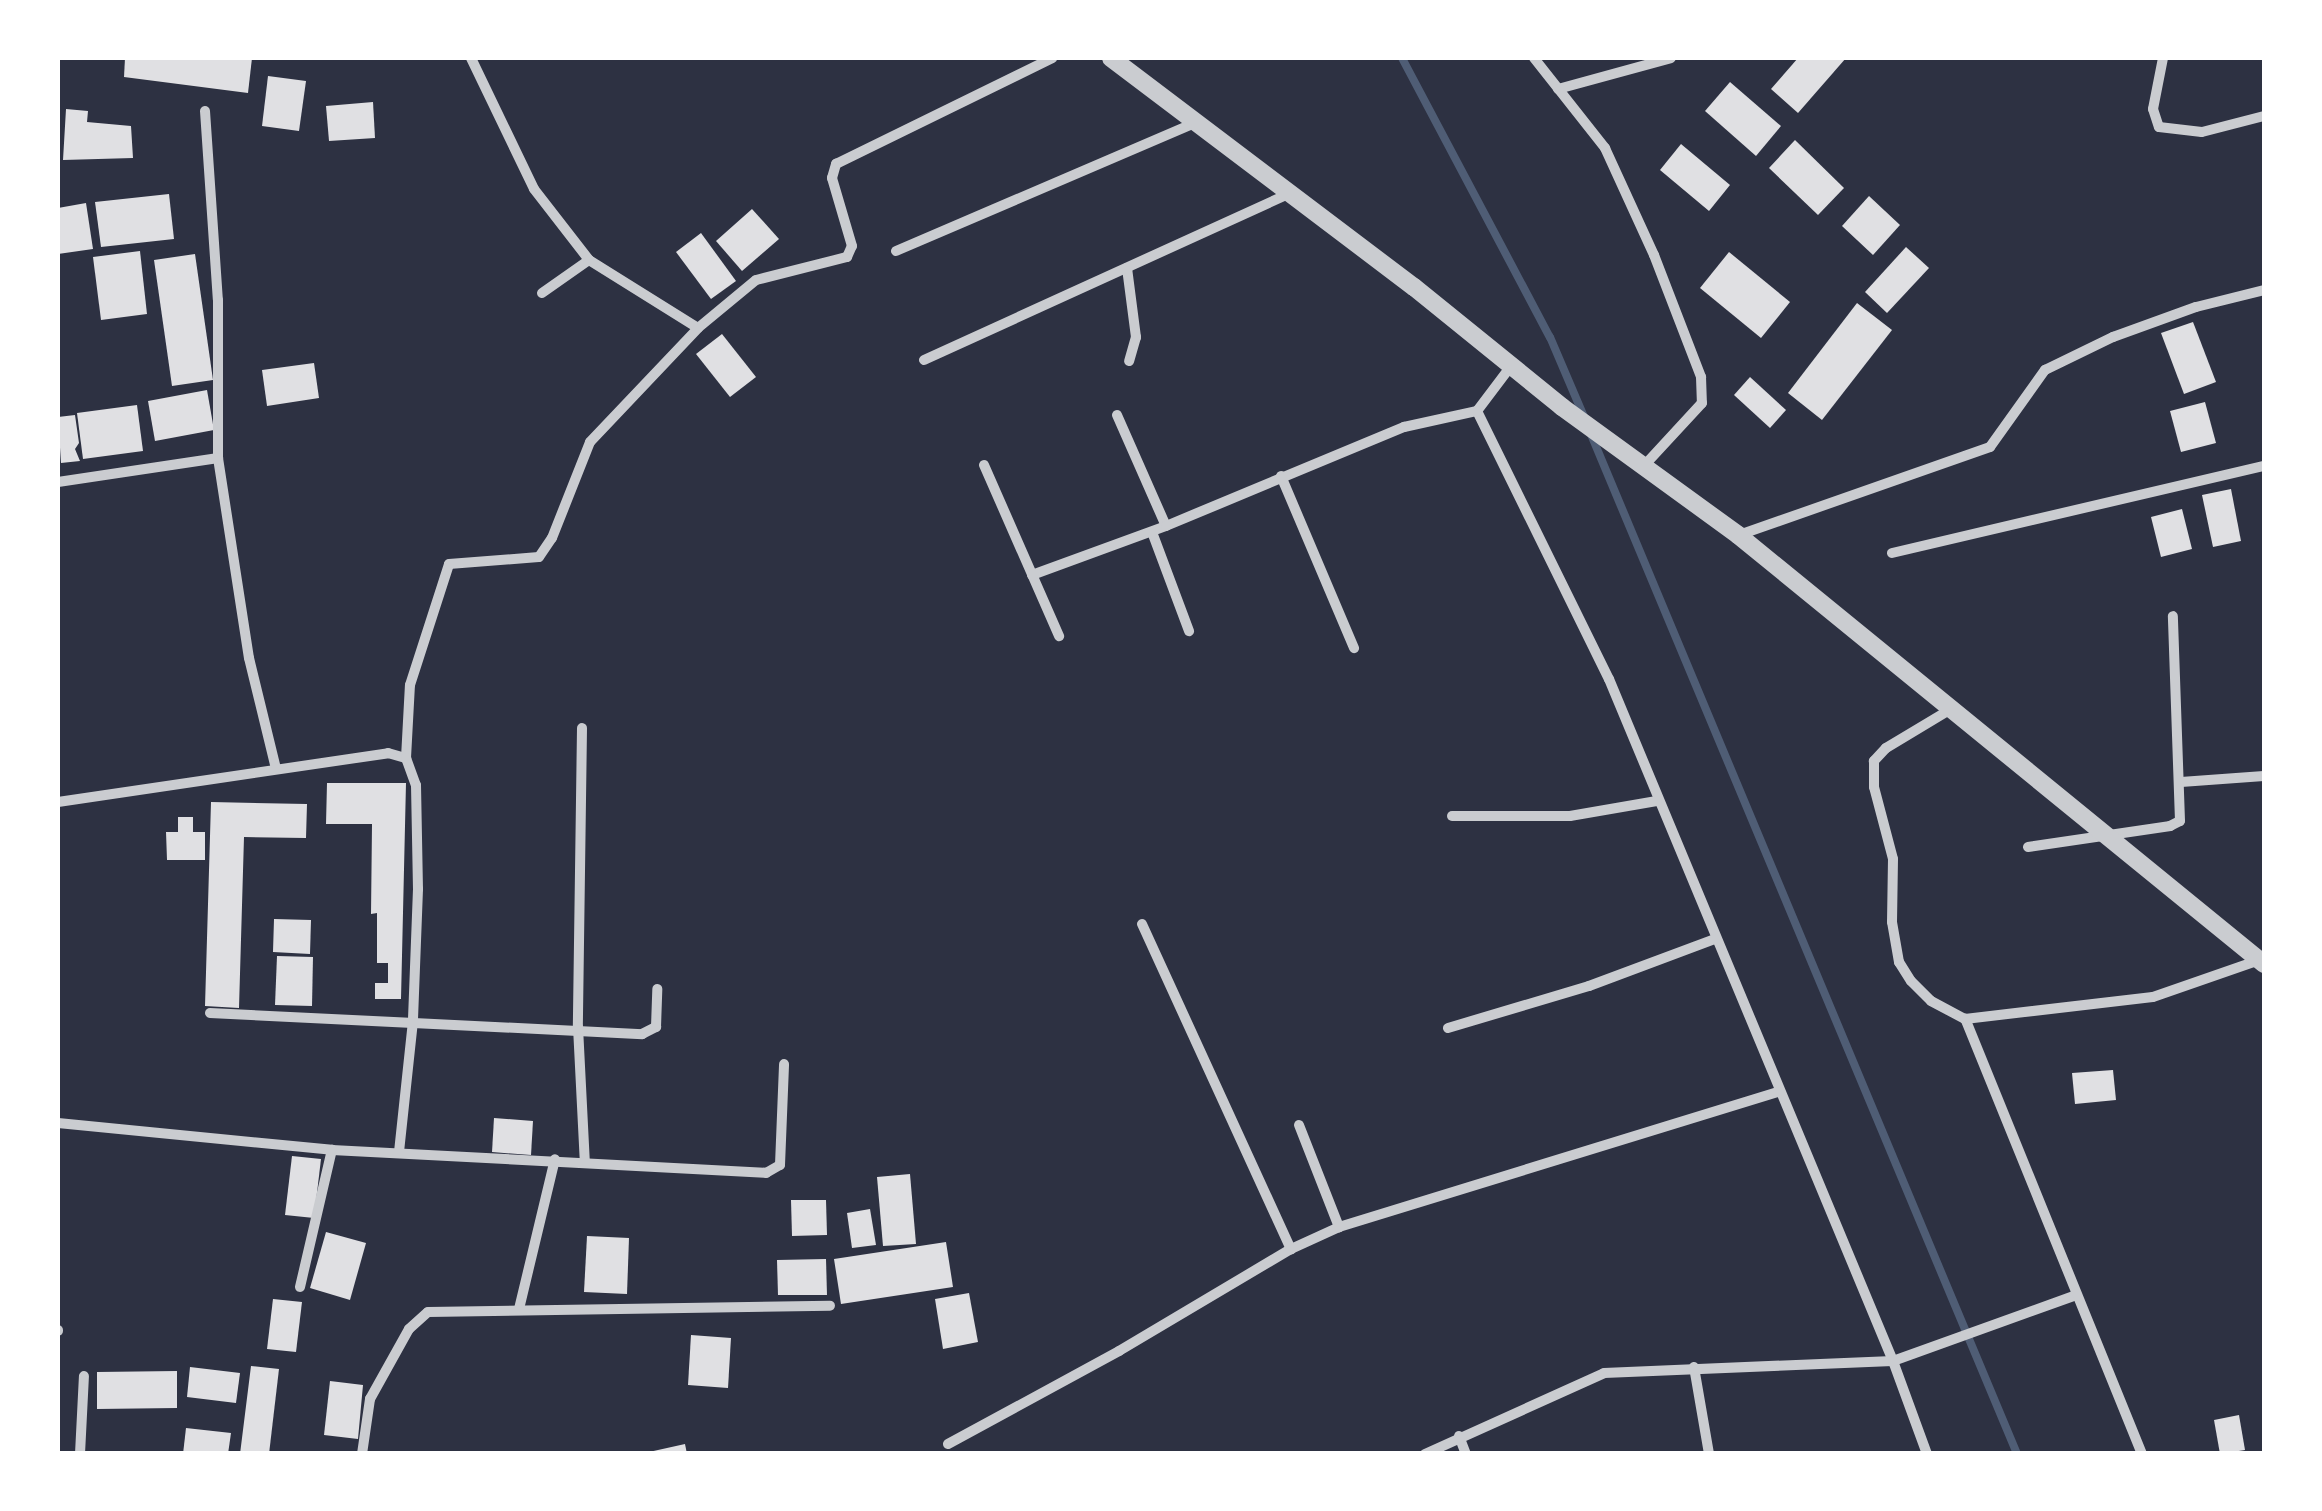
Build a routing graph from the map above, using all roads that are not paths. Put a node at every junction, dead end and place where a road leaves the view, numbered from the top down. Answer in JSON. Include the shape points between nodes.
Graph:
{"nodes":[{"id":1,"x":472,"y":58,"type":"edge"},
{"id":2,"x":1052,"y":58,"type":"edge"},
{"id":3,"x":1111,"y":58,"type":"edge"},
{"id":4,"x":1534,"y":58,"type":"edge"},
{"id":5,"x":1671,"y":58,"type":"edge"},
{"id":6,"x":2164,"y":58,"type":"edge"},
{"id":7,"x":1558,"y":89,"type":"junction"},
{"id":8,"x":205,"y":111,"type":"dead end"},
{"id":9,"x":2264,"y":116,"type":"edge"},
{"id":10,"x":1194,"y":123,"type":"junction"},
{"id":11,"x":1286,"y":195,"type":"junction"},
{"id":12,"x":896,"y":251,"type":"dead end"},
{"id":13,"x":589,"y":260,"type":"junction"},
{"id":14,"x":1127,"y":268,"type":"junction"},
{"id":15,"x":2264,"y":290,"type":"edge"},
{"id":16,"x":542,"y":293,"type":"dead end"},
{"id":17,"x":698,"y":328,"type":"junction"},
{"id":18,"x":924,"y":360,"type":"dead end"},
{"id":19,"x":1130,"y":361,"type":"dead end"},
{"id":20,"x":1511,"y":366,"type":"junction"},
{"id":21,"x":1477,"y":411,"type":"junction"},
{"id":22,"x":1117,"y":415,"type":"dead end"},
{"id":23,"x":218,"y":458,"type":"junction"},
{"id":24,"x":984,"y":466,"type":"dead end"},
{"id":25,"x":2264,"y":466,"type":"edge"},
{"id":26,"x":1643,"y":467,"type":"junction"},
{"id":27,"x":1281,"y":476,"type":"junction"},
{"id":28,"x":58,"y":482,"type":"edge"},
{"id":29,"x":1166,"y":526,"type":"junction"},
{"id":30,"x":1152,"y":532,"type":"junction"},
{"id":31,"x":1738,"y":535,"type":"junction"},
{"id":32,"x":1892,"y":553,"type":"dead end"},
{"id":33,"x":1032,"y":575,"type":"junction"},
{"id":34,"x":2173,"y":616,"type":"dead end"},
{"id":35,"x":1189,"y":631,"type":"dead end"},
{"id":36,"x":1058,"y":636,"type":"dead end"},
{"id":37,"x":1354,"y":648,"type":"dead end"},
{"id":38,"x":1951,"y":708,"type":"junction"},
{"id":39,"x":582,"y":728,"type":"dead end"},
{"id":40,"x":406,"y":758,"type":"junction"},
{"id":41,"x":276,"y":769,"type":"junction"},
{"id":42,"x":2264,"y":776,"type":"edge"},
{"id":43,"x":2181,"y":782,"type":"junction"},
{"id":44,"x":1656,"y":801,"type":"junction"},
{"id":45,"x":58,"y":802,"type":"edge"},
{"id":46,"x":1452,"y":816,"type":"dead end"},
{"id":47,"x":2101,"y":835,"type":"junction"},
{"id":48,"x":2028,"y":847,"type":"dead end"},
{"id":49,"x":1142,"y":924,"type":"dead end"},
{"id":50,"x":1715,"y":939,"type":"junction"},
{"id":51,"x":2263,"y":961,"type":"edge"},
{"id":52,"x":657,"y":989,"type":"dead end"},
{"id":53,"x":210,"y":1013,"type":"dead end"},
{"id":54,"x":1964,"y":1020,"type":"junction"},
{"id":55,"x":413,"y":1022,"type":"junction"},
{"id":56,"x":578,"y":1028,"type":"junction"},
{"id":57,"x":1448,"y":1028,"type":"dead end"},
{"id":58,"x":784,"y":1064,"type":"dead end"},
{"id":59,"x":1778,"y":1092,"type":"junction"},
{"id":60,"x":58,"y":1124,"type":"edge"},
{"id":61,"x":1299,"y":1125,"type":"dead end"},
{"id":62,"x":332,"y":1150,"type":"junction"},
{"id":63,"x":399,"y":1152,"type":"junction"},
{"id":64,"x":555,"y":1160,"type":"junction"},
{"id":65,"x":585,"y":1163,"type":"junction"},
{"id":66,"x":1338,"y":1227,"type":"junction"},
{"id":67,"x":1291,"y":1249,"type":"junction"},
{"id":68,"x":300,"y":1287,"type":"dead end"},
{"id":69,"x":2076,"y":1296,"type":"junction"},
{"id":70,"x":830,"y":1306,"type":"dead end"},
{"id":71,"x":519,"y":1309,"type":"junction"},
{"id":72,"x":1893,"y":1361,"type":"junction"},
{"id":73,"x":1694,"y":1368,"type":"junction"},
{"id":74,"x":84,"y":1376,"type":"dead end"},
{"id":75,"x":1459,"y":1436,"type":"junction"},
{"id":76,"x":948,"y":1444,"type":"dead end"},
{"id":77,"x":80,"y":1454,"type":"edge"},
{"id":78,"x":362,"y":1454,"type":"edge"},
{"id":79,"x":1424,"y":1454,"type":"edge"},
{"id":80,"x":1466,"y":1454,"type":"edge"},
{"id":81,"x":1709,"y":1454,"type":"edge"},
{"id":82,"x":1927,"y":1454,"type":"edge"},
{"id":83,"x":2142,"y":1454,"type":"edge"}],
"edges":[{"from":1,"to":13,"type":"street","via":[[534,189]]},
{"from":2,"to":17,"type":"street","via":[[842,159],[832,178],[850,234],[847,257],[756,280]]},
{"from":3,"to":10,"type":"street"},
{"from":4,"to":7,"type":"street"},
{"from":5,"to":7,"type":"street"},
{"from":6,"to":9,"type":"street","via":[[2153,109],[2159,127],[2202,132]]},
{"from":7,"to":26,"type":"street","via":[[1605,148],[1704,387],[1694,415]]},
{"from":8,"to":23,"type":"street","via":[[218,300]]},
{"from":10,"to":11,"type":"street"},
{"from":10,"to":12,"type":"street"},
{"from":11,"to":14,"type":"street"},
{"from":11,"to":20,"type":"street"},
{"from":13,"to":16,"type":"street"},
{"from":13,"to":17,"type":"street"},
{"from":14,"to":18,"type":"street"},
{"from":14,"to":19,"type":"street","via":[[1136,337]]},
{"from":15,"to":31,"type":"street","via":[[2113,337],[2045,370],[1990,447]]},
{"from":17,"to":40,"type":"street","via":[[590,442],[544,552],[530,560],[461,560],[446,567],[410,685]]},
{"from":20,"to":21,"type":"street"},
{"from":20,"to":26,"type":"street"},
{"from":21,"to":27,"type":"street","via":[[1414,424]]},
{"from":21,"to":44,"type":"street","via":[[1609,679]]},
{"from":22,"to":29,"type":"street"},
{"from":23,"to":28,"type":"street"},
{"from":23,"to":41,"type":"street","via":[[249,658]]},
{"from":24,"to":33,"type":"street"},
{"from":25,"to":32,"type":"street"},
{"from":26,"to":31,"type":"street"},
{"from":27,"to":29,"type":"street"},
{"from":27,"to":37,"type":"street"},
{"from":29,"to":30,"type":"street"},
{"from":30,"to":33,"type":"street"},
{"from":30,"to":35,"type":"street"},
{"from":31,"to":38,"type":"street"},
{"from":33,"to":36,"type":"street"},
{"from":34,"to":43,"type":"street"},
{"from":38,"to":47,"type":"street"},
{"from":38,"to":54,"type":"street","via":[[1886,748],[1874,761],[1874,788],[1892,859],[1900,962],[1910,982]]},
{"from":39,"to":56,"type":"street"},
{"from":40,"to":41,"type":"street","via":[[388,753]]},
{"from":40,"to":55,"type":"street","via":[[416,802]]},
{"from":41,"to":45,"type":"street"},
{"from":42,"to":43,"type":"street"},
{"from":43,"to":47,"type":"street","via":[[2178,823]]},
{"from":44,"to":46,"type":"street","via":[[1570,816]]},
{"from":44,"to":50,"type":"street"},
{"from":47,"to":48,"type":"street"},
{"from":47,"to":51,"type":"street"},
{"from":49,"to":67,"type":"street"},
{"from":50,"to":57,"type":"street"},
{"from":50,"to":59,"type":"street"},
{"from":51,"to":54,"type":"street","via":[[2154,997]]},
{"from":52,"to":56,"type":"street","via":[[652,1031]]},
{"from":53,"to":55,"type":"street"},
{"from":54,"to":69,"type":"street"},
{"from":55,"to":56,"type":"street"},
{"from":55,"to":63,"type":"street"},
{"from":56,"to":65,"type":"street"},
{"from":58,"to":65,"type":"street","via":[[781,1156],[773,1171]]},
{"from":59,"to":66,"type":"street"},
{"from":59,"to":72,"type":"street"},
{"from":60,"to":62,"type":"street"},
{"from":61,"to":66,"type":"street"},
{"from":62,"to":63,"type":"street"},
{"from":62,"to":68,"type":"street"},
{"from":63,"to":64,"type":"street"},
{"from":64,"to":65,"type":"street"},
{"from":64,"to":71,"type":"street"},
{"from":66,"to":67,"type":"street"},
{"from":67,"to":76,"type":"street"},
{"from":69,"to":72,"type":"street"},
{"from":69,"to":83,"type":"street"},
{"from":70,"to":71,"type":"street"},
{"from":71,"to":78,"type":"street","via":[[439,1310],[416,1320],[370,1399]]},
{"from":72,"to":73,"type":"street"},
{"from":72,"to":82,"type":"street"},
{"from":73,"to":75,"type":"street","via":[[1604,1373]]},
{"from":73,"to":81,"type":"street"},
{"from":74,"to":77,"type":"street"},
{"from":75,"to":79,"type":"street"},
{"from":75,"to":80,"type":"street"}]}
